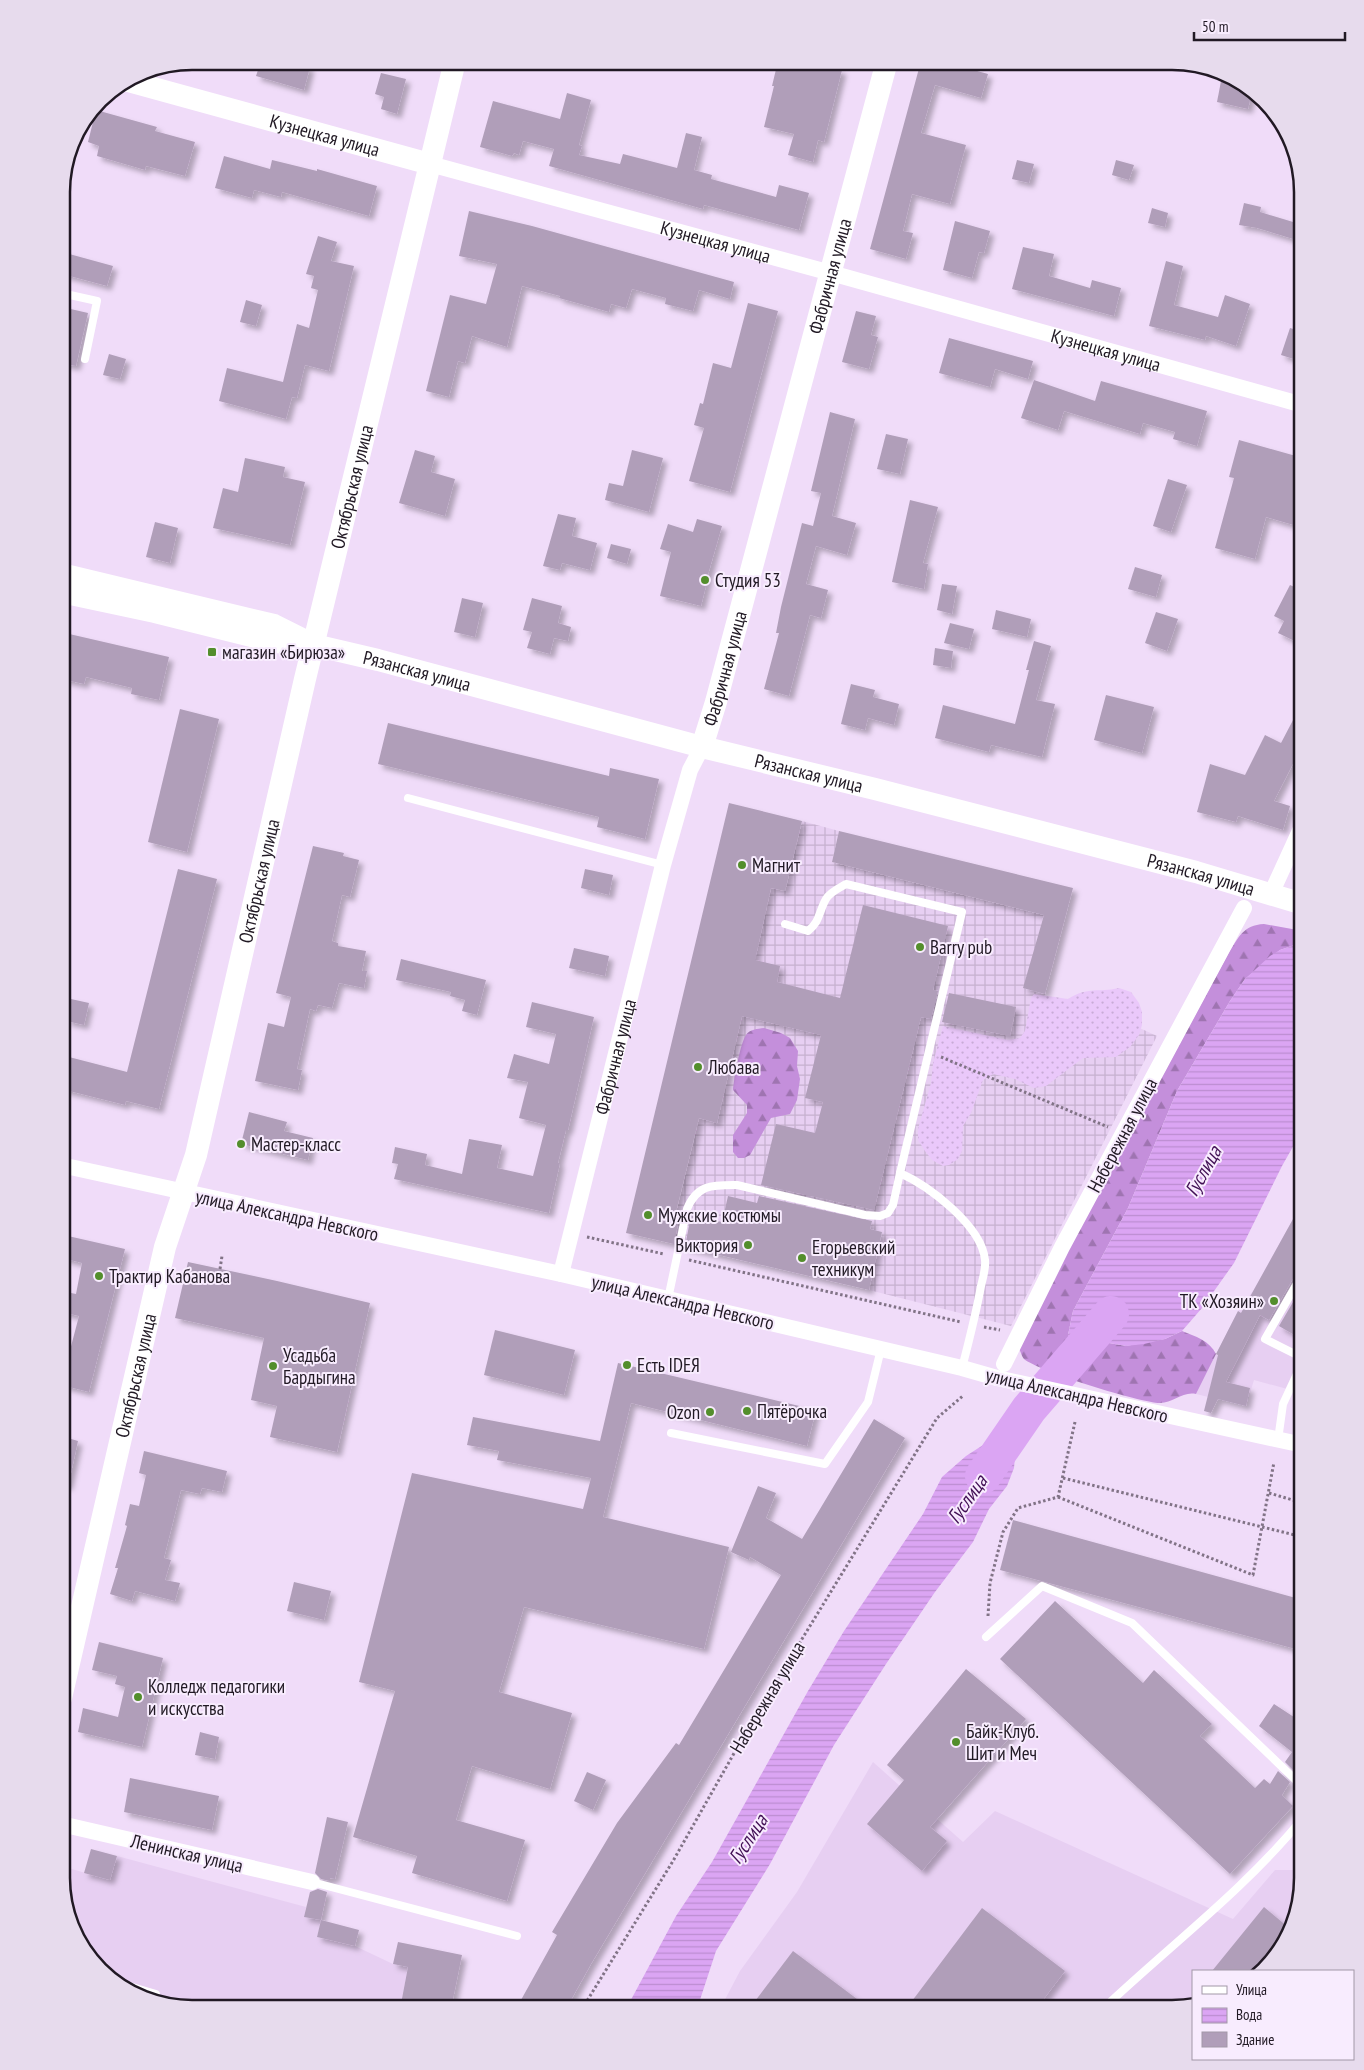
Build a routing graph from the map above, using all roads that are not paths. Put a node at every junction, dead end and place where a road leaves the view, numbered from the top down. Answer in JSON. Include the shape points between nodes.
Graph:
{"nodes":[{"id":1,"x":453,"y":70,"type":"edge"},
{"id":2,"x":885,"y":70,"type":"edge"},
{"id":3,"x":137,"y":84,"type":"edge"},
{"id":4,"x":430,"y":164,"type":"junction"},
{"id":5,"x":831,"y":273,"type":"junction"},
{"id":6,"x":70,"y":295,"type":"edge"},
{"id":7,"x":85,"y":359,"type":"dead end"},
{"id":8,"x":1294,"y":402,"type":"edge"},
{"id":9,"x":70,"y":576,"type":"edge"},
{"id":10,"x":70,"y":594,"type":"edge"},
{"id":11,"x":314,"y":645,"type":"junction"},
{"id":12,"x":702,"y":747,"type":"junction"},
{"id":13,"x":408,"y":798,"type":"dead end"},
{"id":14,"x":1294,"y":847,"type":"edge"},
{"id":15,"x":663,"y":865,"type":"junction"},
{"id":16,"x":1275,"y":895,"type":"junction"},
{"id":17,"x":1294,"y":901,"type":"edge"},
{"id":18,"x":1244,"y":908,"type":"dead end"},
{"id":19,"x":785,"y":924,"type":"dead end"},
{"id":20,"x":70,"y":1167,"type":"edge"},
{"id":21,"x":900,"y":1174,"type":"junction"},
{"id":22,"x":183,"y":1193,"type":"junction"},
{"id":23,"x":562,"y":1274,"type":"junction"},
{"id":24,"x":1294,"y":1289,"type":"edge"},
{"id":25,"x":668,"y":1299,"type":"junction"},
{"id":26,"x":882,"y":1349,"type":"junction"},
{"id":27,"x":1294,"y":1355,"type":"edge"},
{"id":28,"x":1004,"y":1364,"type":"dead end"},
{"id":29,"x":962,"y":1368,"type":"junction"},
{"id":30,"x":1294,"y":1380,"type":"edge"},
{"id":31,"x":671,"y":1433,"type":"dead end"},
{"id":32,"x":1278,"y":1440,"type":"junction"},
{"id":33,"x":1294,"y":1443,"type":"edge"},
{"id":34,"x":986,"y":1636,"type":"road end"},
{"id":35,"x":70,"y":1655,"type":"edge"},
{"id":36,"x":1294,"y":1778,"type":"edge"},
{"id":37,"x":70,"y":1826,"type":"edge"},
{"id":38,"x":1294,"y":1829,"type":"edge"},
{"id":39,"x":312,"y":1882,"type":"joint"},
{"id":40,"x":517,"y":1936,"type":"dead end"},
{"id":41,"x":1112,"y":2000,"type":"edge"}],
"edges":[{"from":1,"to":4,"type":"street","name":"Октябрьская улица"},
{"from":2,"to":5,"type":"street","name":"Фабричная улица"},
{"from":3,"to":4,"type":"street","name":"Кузнецкая улица"},
{"from":4,"to":5,"type":"street","name":"Кузнецкая улица"},
{"from":4,"to":11,"type":"street","name":"Октябрьская улица"},
{"from":5,"to":8,"type":"street","name":"Кузнецкая улица"},
{"from":5,"to":12,"type":"street","name":"Фабричная улица"},
{"from":6,"to":7,"type":"lane","via":[[98,301]]},
{"from":9,"to":11,"type":"street","name":"Рязанская улица","via":[[274,624]]},
{"from":10,"to":11,"type":"street","name":"Рязанская улица","via":[[275,642]]},
{"from":11,"to":12,"type":"street","name":"Рязанская улица"},
{"from":11,"to":22,"type":"street","name":"Октябрьская улица","via":[[196,1154]]},
{"from":12,"to":15,"type":"street","name":"Фабричная улица","via":[[690,770]]},
{"from":12,"to":16,"type":"street","name":"Рязанская улица","via":[[875,789]]},
{"from":13,"to":15,"type":"lane"},
{"from":14,"to":16,"type":"street"},
{"from":15,"to":23,"type":"street","name":"Фабричная улица"},
{"from":16,"to":17,"type":"street","name":"Рязанская улица"},
{"from":18,"to":28,"type":"street","name":"Набережная улица","via":[[1062,1247]]},
{"from":19,"to":21,"type":"lane","via":[[808,931],[815,926],[826,899],[846,884],[962,912]]},
{"from":20,"to":22,"type":"street","name":"улица Александра Невского"},
{"from":21,"to":25,"type":"lane","via":[[893,1205],[888,1213],[880,1216],[737,1185],[704,1188],[691,1198],[687,1209]]},
{"from":21,"to":29,"type":"lane","via":[[935,1193],[984,1249],[986,1262]]},
{"from":22,"to":23,"type":"street","name":"улица Александра Невского"},
{"from":22,"to":35,"type":"street","name":"Октябрьская улица","via":[[165,1247]]},
{"from":23,"to":25,"type":"street","name":"улица Александра Невского"},
{"from":24,"to":27,"type":"lane","via":[[1266,1339]]},
{"from":25,"to":26,"type":"street","name":"улица Александра Невского"},
{"from":26,"to":29,"type":"street","name":"улица Александра Невского"},
{"from":26,"to":31,"type":"lane","via":[[868,1402],[825,1464]]},
{"from":29,"to":32,"type":"street","name":"улица Александра Невского"},
{"from":30,"to":32,"type":"lane","via":[[1283,1404]]},
{"from":32,"to":33,"type":"street","name":"улица Александра Невского"},
{"from":34,"to":36,"type":"lane","via":[[1042,1586],[1132,1624]]},
{"from":37,"to":39,"type":"street","name":"Ленинская улица"},
{"from":38,"to":41,"type":"lane","via":[[1214,1910]]},
{"from":39,"to":40,"type":"lane"}]}
